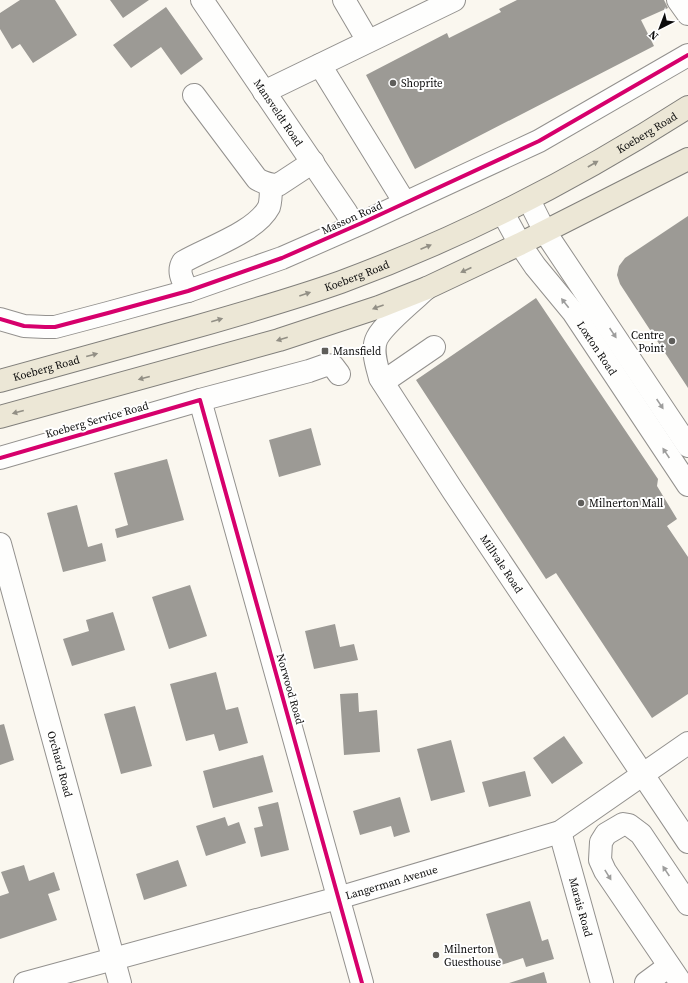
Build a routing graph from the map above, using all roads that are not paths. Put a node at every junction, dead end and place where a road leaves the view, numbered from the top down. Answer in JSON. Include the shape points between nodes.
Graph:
{"nodes":[{"id":1,"x":202,"y":0,"type":"edge"},
{"id":2,"x":344,"y":0,"type":"edge"},
{"id":3,"x":454,"y":0,"type":"edge"},
{"id":4,"x":678,"y":0,"type":"edge"},
{"id":5,"x":688,"y":14,"type":"edge"},
{"id":6,"x":368,"y":41,"type":"junction"},
{"id":7,"x":688,"y":55,"type":"edge"},
{"id":8,"x":320,"y":65,"type":"junction"},
{"id":9,"x":264,"y":92,"type":"junction"},
{"id":10,"x":194,"y":95,"type":"dead end"},
{"id":11,"x":688,"y":107,"type":"edge"},
{"id":12,"x":688,"y":159,"type":"edge"},
{"id":13,"x":313,"y":162,"type":"junction"},
{"id":14,"x":271,"y":185,"type":"junction"},
{"id":15,"x":529,"y":200,"type":"junction"},
{"id":16,"x":405,"y":203,"type":"junction"},
{"id":17,"x":503,"y":213,"type":"junction"},
{"id":18,"x":354,"y":226,"type":"junction"},
{"id":19,"x":545,"y":232,"type":"junction"},
{"id":20,"x":520,"y":244,"type":"junction"},
{"id":21,"x":427,"y":288,"type":"junction"},
{"id":22,"x":188,"y":291,"type":"junction"},
{"id":23,"x":0,"y":319,"type":"edge"},
{"id":24,"x":434,"y":347,"type":"dead end"},
{"id":25,"x":339,"y":374,"type":"dead end"},
{"id":26,"x":0,"y":380,"type":"edge"},
{"id":27,"x":381,"y":380,"type":"junction"},
{"id":28,"x":200,"y":400,"type":"junction"},
{"id":29,"x":0,"y":417,"type":"edge"},
{"id":30,"x":688,"y":446,"type":"edge"},
{"id":31,"x":0,"y":458,"type":"edge"},
{"id":32,"x":688,"y":485,"type":"edge"},
{"id":33,"x":0,"y":544,"type":"edge"},
{"id":34,"x":688,"y":743,"type":"edge"},
{"id":35,"x":643,"y":773,"type":"junction"},
{"id":36,"x":560,"y":832,"type":"junction"},
{"id":37,"x":688,"y":842,"type":"edge"},
{"id":38,"x":338,"y":898,"type":"junction"},
{"id":39,"x":688,"y":904,"type":"edge"},
{"id":40,"x":114,"y":959,"type":"junction"},
{"id":41,"x":675,"y":974,"type":"edge"},
{"id":42,"x":25,"y":983,"type":"edge"},
{"id":43,"x":120,"y":983,"type":"edge"},
{"id":44,"x":362,"y":983,"type":"edge"},
{"id":45,"x":602,"y":983,"type":"edge"},
{"id":46,"x":646,"y":983,"type":"edge"}],
"edges":[{"from":1,"to":9,"type":"street","name":"Mansveldt Road"},
{"from":2,"to":6,"type":"street"},
{"from":3,"to":6,"type":"street"},
{"from":4,"to":5,"type":"street"},
{"from":6,"to":8,"type":"street"},
{"from":7,"to":16,"type":"street","name":"Masson Road","via":[[539,141]]},
{"from":8,"to":9,"type":"street"},
{"from":8,"to":16,"type":"street"},
{"from":9,"to":13,"type":"street","name":"Mansveldt Road"},
{"from":10,"to":14,"type":"street","via":[[257,180]]},
{"from":15,"to":11,"type":"main road","name":"Koeberg Road","one_way":true},
{"from":12,"to":19,"type":"main road"},
{"from":13,"to":14,"type":"street","via":[[278,185]]},
{"from":13,"to":18,"type":"street","name":"Mansveldt Road"},
{"from":14,"to":22,"type":"street","via":[[269,206],[254,223],[183,262],[180,272]]},
{"from":15,"to":17,"type":"main road","name":"Koeberg Road"},
{"from":15,"to":19,"type":"street","name":"Loxton Road"},
{"from":16,"to":18,"type":"street","name":"Masson Road"},
{"from":17,"to":20,"type":"street","name":"Loxton Road"},
{"from":26,"to":17,"type":"main road","name":"Koeberg Road","one_way":true,"via":[[306,294],[376,268]]},
{"from":18,"to":22,"type":"street","name":"Masson Road","via":[[282,258]]},
{"from":19,"to":20,"type":"main road"},
{"from":19,"to":30,"type":"street","name":"Loxton Road","one_way":true},
{"from":20,"to":21,"type":"main road","one_way":true},
{"from":32,"to":20,"type":"street","name":"Loxton Road","one_way":true,"via":[[573,312]]},
{"from":21,"to":27,"type":"street","name":"Millvale Road","via":[[383,329],[376,339],[376,363]]},
{"from":21,"to":29,"type":"main road","one_way":true,"via":[[379,307],[279,340]]},
{"from":22,"to":23,"type":"street","name":"Masson Road","via":[[45,328],[24,326]]},
{"from":24,"to":27,"type":"street"},
{"from":25,"to":28,"type":"street","name":"Koeberg Service Road","via":[[332,366],[326,365]]},
{"from":27,"to":35,"type":"street","name":"Millvale Road"},
{"from":28,"to":31,"type":"street","name":"Koeberg Service Road"},
{"from":28,"to":38,"type":"street","name":"Norwood Road"},
{"from":33,"to":40,"type":"street","name":"Orchard Road"},
{"from":34,"to":35,"type":"street","name":"Langerman Avenue"},
{"from":35,"to":36,"type":"street","name":"Langerman Avenue"},
{"from":35,"to":37,"type":"street","name":"Millvale Road"},
{"from":36,"to":38,"type":"street","name":"Langerman Avenue"},
{"from":36,"to":45,"type":"street","name":"Marais Road"},
{"from":38,"to":40,"type":"street","name":"Langerman Avenue"},
{"from":38,"to":44,"type":"street","name":"Norwood Road"},
{"from":39,"to":41,"type":"street","one_way":true,"via":[[635,828],[623,824],[606,834],[601,842],[600,860],[605,871]]},
{"from":40,"to":42,"type":"street","name":"Langerman Avenue"},
{"from":40,"to":43,"type":"street","name":"Orchard Road"},
{"from":41,"to":46,"type":"street"}]}
